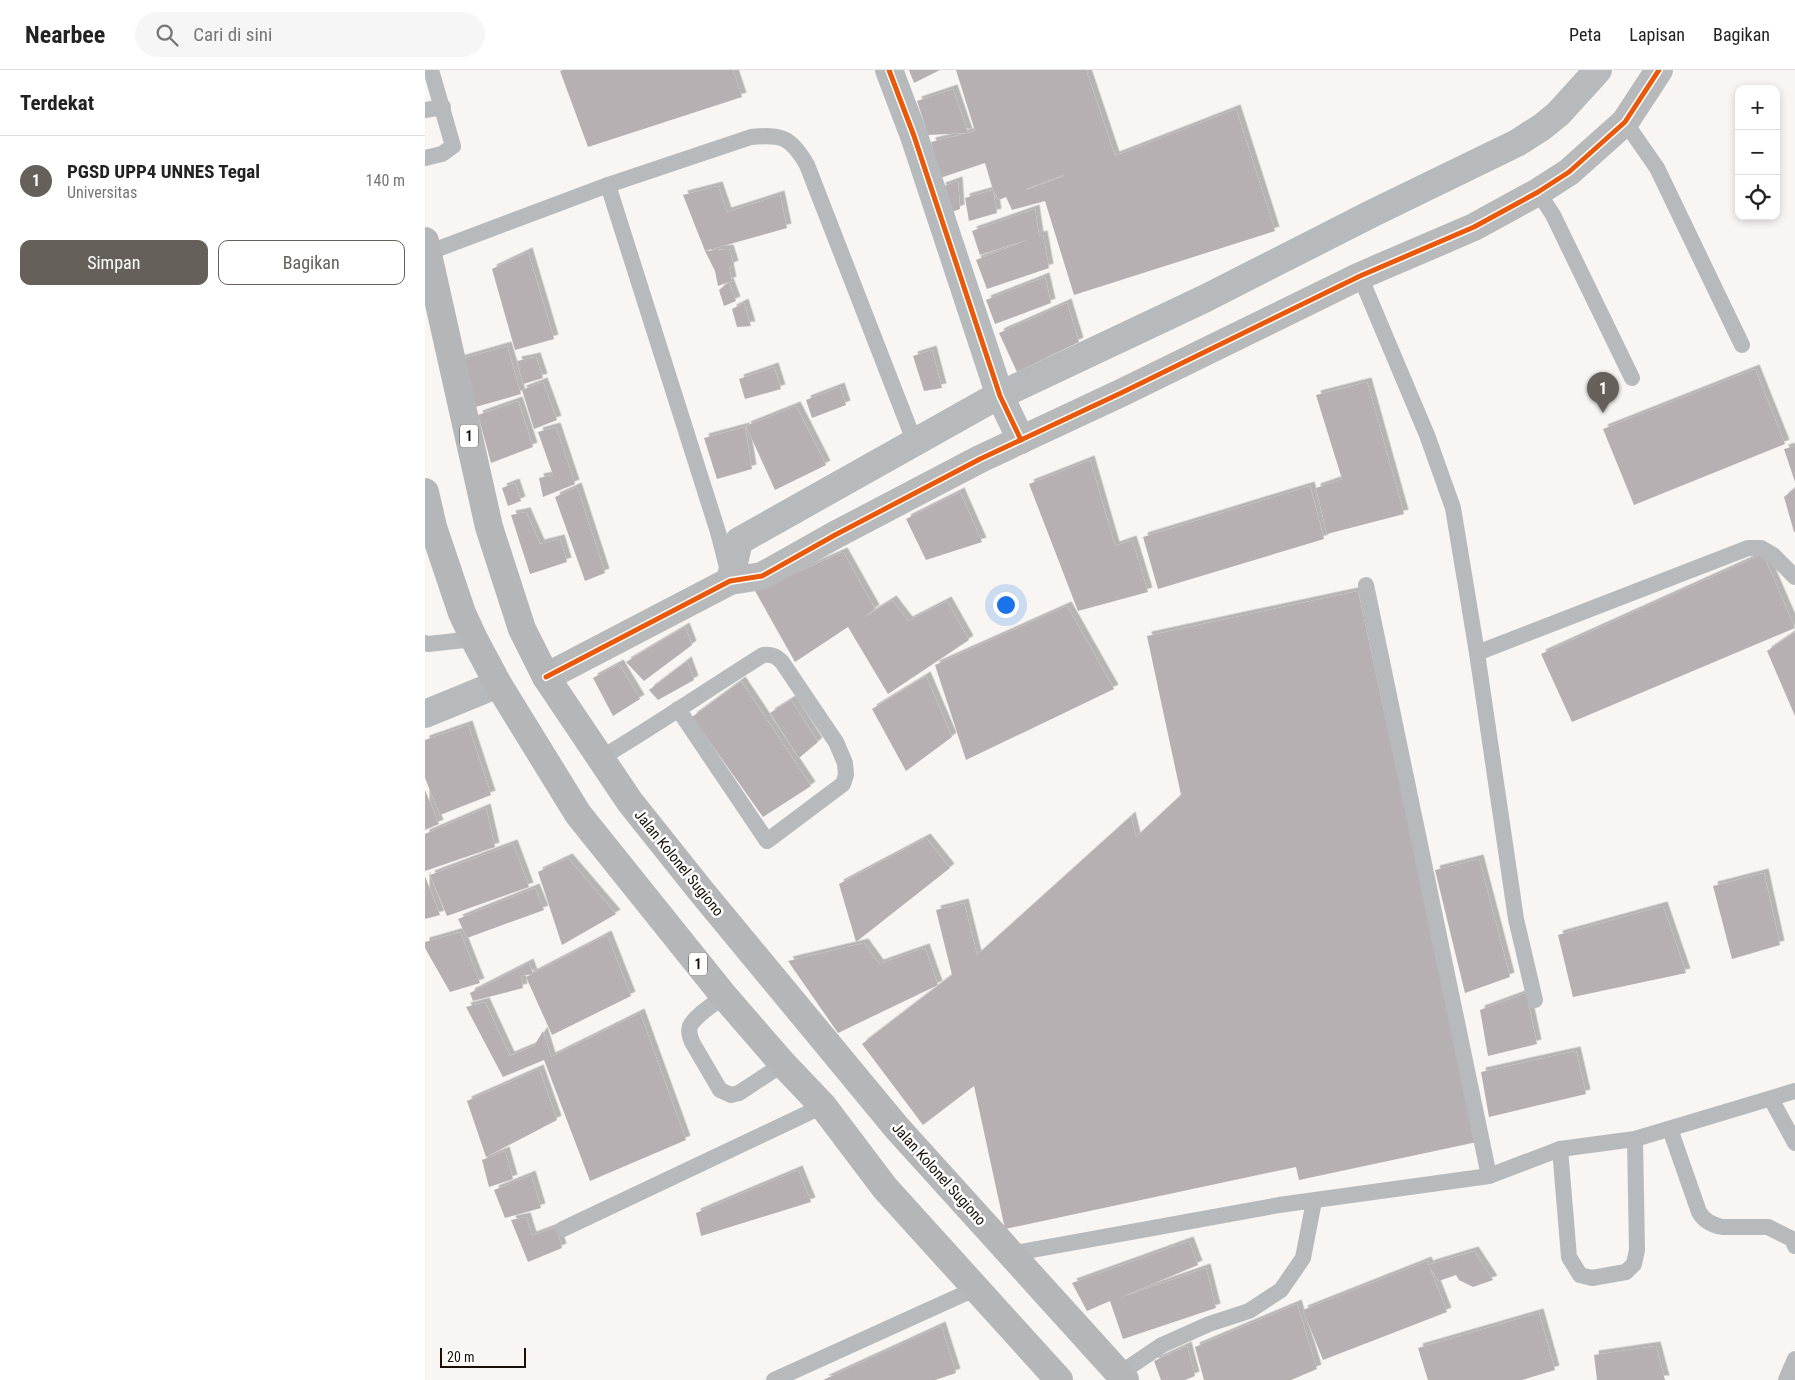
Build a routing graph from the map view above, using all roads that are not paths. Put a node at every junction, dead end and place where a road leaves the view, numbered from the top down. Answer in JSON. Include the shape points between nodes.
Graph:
{"nodes":[{"id":1,"x":431,"y":70,"type":"edge"},
{"id":2,"x":889,"y":70,"type":"edge"},
{"id":3,"x":1598,"y":70,"type":"edge"},
{"id":4,"x":1659,"y":70,"type":"edge"},
{"id":5,"x":443,"y":107,"type":"junction"},
{"id":6,"x":425,"y":110,"type":"edge"},
{"id":7,"x":1625,"y":122,"type":"junction"},
{"id":8,"x":425,"y":158,"type":"edge"},
{"id":9,"x":608,"y":185,"type":"junction"},
{"id":10,"x":1539,"y":192,"type":"junction"},
{"id":11,"x":426,"y":247,"type":"edge"},
{"id":12,"x":1359,"y":276,"type":"junction"},
{"id":13,"x":1742,"y":344,"type":"dead end"},
{"id":14,"x":1632,"y":378,"type":"dead end"},
{"id":15,"x":1000,"y":396,"type":"junction"},
{"id":16,"x":1021,"y":440,"type":"junction"},
{"id":17,"x":915,"y":443,"type":"junction"},
{"id":18,"x":425,"y":492,"type":"edge"},
{"id":19,"x":429,"y":529,"type":"edge"},
{"id":20,"x":1795,"y":577,"type":"edge"},
{"id":21,"x":730,"y":581,"type":"junction"},
{"id":22,"x":1366,"y":585,"type":"dead end"},
{"id":23,"x":474,"y":639,"type":"junction"},
{"id":24,"x":425,"y":643,"type":"edge"},
{"id":25,"x":1477,"y":653,"type":"junction"},
{"id":26,"x":546,"y":677,"type":"junction"},
{"id":27,"x":498,"y":684,"type":"junction"},
{"id":28,"x":677,"y":709,"type":"junction"},
{"id":29,"x":425,"y":714,"type":"edge"},
{"id":30,"x":601,"y":758,"type":"junction"},
{"id":31,"x":724,"y":996,"type":"junction"},
{"id":32,"x":1535,"y":1000,"type":"dead end"},
{"id":33,"x":783,"y":1064,"type":"junction"},
{"id":34,"x":1795,"y":1091,"type":"edge"},
{"id":35,"x":1771,"y":1099,"type":"junction"},
{"id":36,"x":823,"y":1106,"type":"junction"},
{"id":37,"x":1670,"y":1129,"type":"junction"},
{"id":38,"x":1635,"y":1139,"type":"junction"},
{"id":39,"x":1795,"y":1143,"type":"edge"},
{"id":40,"x":1559,"y":1149,"type":"junction"},
{"id":41,"x":1489,"y":1176,"type":"junction"},
{"id":42,"x":1314,"y":1201,"type":"junction"},
{"id":43,"x":563,"y":1229,"type":"dead end"},
{"id":44,"x":1795,"y":1246,"type":"edge"},
{"id":45,"x":1010,"y":1254,"type":"junction"},
{"id":46,"x":977,"y":1288,"type":"junction"},
{"id":47,"x":1795,"y":1359,"type":"edge"},
{"id":48,"x":1122,"y":1377,"type":"edge"},
{"id":49,"x":774,"y":1380,"type":"edge"},
{"id":50,"x":1059,"y":1380,"type":"edge"},
{"id":51,"x":1785,"y":1380,"type":"edge"}],
"edges":[{"from":1,"to":5,"type":"lane"},
{"from":2,"to":15,"type":"street"},
{"from":3,"to":15,"type":"street","via":[[1558,114],[1517,144]]},
{"from":4,"to":7,"type":"street"},
{"from":5,"to":6,"type":"lane"},
{"from":5,"to":8,"type":"lane","via":[[453,146],[442,154]]},
{"from":7,"to":10,"type":"street","via":[[1569,172]]},
{"from":7,"to":13,"type":"lane","via":[[1657,168]]},
{"from":9,"to":11,"type":"lane"},
{"from":9,"to":17,"type":"lane","via":[[751,137],[772,135],[798,148]]},
{"from":9,"to":21,"type":"lane","via":[[718,532]]},
{"from":10,"to":12,"type":"street","via":[[1474,227]]},
{"from":10,"to":14,"type":"lane"},
{"from":11,"to":26,"type":"highway","name":"Jalan Kolonel Sugiono","number":"1","via":[[489,526],[523,629]]},
{"from":12,"to":16,"type":"street"},
{"from":12,"to":25,"type":"lane","via":[[1427,435],[1453,508]]},
{"from":15,"to":16,"type":"street"},
{"from":15,"to":17,"type":"street"},
{"from":16,"to":21,"type":"street","via":[[835,534],[762,576]]},
{"from":17,"to":21,"type":"street","via":[[739,541]]},
{"from":18,"to":19,"type":"highway","number":"1"},
{"from":19,"to":23,"type":"highway","number":"1"},
{"from":20,"to":25,"type":"lane","via":[[1773,555],[1761,548],[1748,548]]},
{"from":21,"to":26,"type":"street"},
{"from":22,"to":41,"type":"lane"},
{"from":23,"to":24,"type":"lane"},
{"from":23,"to":27,"type":"highway","number":"1"},
{"from":25,"to":32,"type":"lane","via":[[1516,919]]},
{"from":26,"to":30,"type":"highway","name":"Jalan Kolonel Sugiono","number":"1"},
{"from":27,"to":29,"type":"street"},
{"from":27,"to":31,"type":"highway","number":"1","via":[[578,814]]},
{"from":28,"to":28,"type":"lane","via":[[763,655],[775,656],[836,742],[845,762],[843,784],[767,841]]},
{"from":28,"to":30,"type":"lane"},
{"from":30,"to":45,"type":"highway","name":"Jalan Kolonel Sugiono","number":"1","via":[[630,802],[701,891],[897,1128]]},
{"from":31,"to":33,"type":"highway","number":"1"},
{"from":31,"to":33,"type":"lane","via":[[689,1028],[692,1042],[720,1090],[731,1095],[739,1093]]},
{"from":33,"to":36,"type":"highway","number":"1"},
{"from":34,"to":35,"type":"lane"},
{"from":35,"to":37,"type":"lane"},
{"from":35,"to":39,"type":"lane"},
{"from":36,"to":43,"type":"lane"},
{"from":36,"to":46,"type":"highway","number":"1","via":[[885,1188]]},
{"from":37,"to":38,"type":"lane"},
{"from":37,"to":44,"type":"lane","via":[[1702,1218],[1715,1226],[1768,1227],[1793,1239]]},
{"from":38,"to":40,"type":"lane"},
{"from":38,"to":40,"type":"lane","via":[[1637,1250],[1634,1264],[1626,1272],[1592,1278],[1580,1275],[1569,1257]]},
{"from":40,"to":41,"type":"lane"},
{"from":41,"to":42,"type":"lane"},
{"from":42,"to":45,"type":"lane"},
{"from":42,"to":48,"type":"lane","via":[[1303,1258],[1281,1290],[1249,1311],[1162,1344]]},
{"from":45,"to":48,"type":"highway","name":"Jalan Kolonel Sugiono","number":"1"},
{"from":46,"to":49,"type":"lane"},
{"from":46,"to":50,"type":"highway","number":"1"},
{"from":47,"to":51,"type":"lane"}]}
